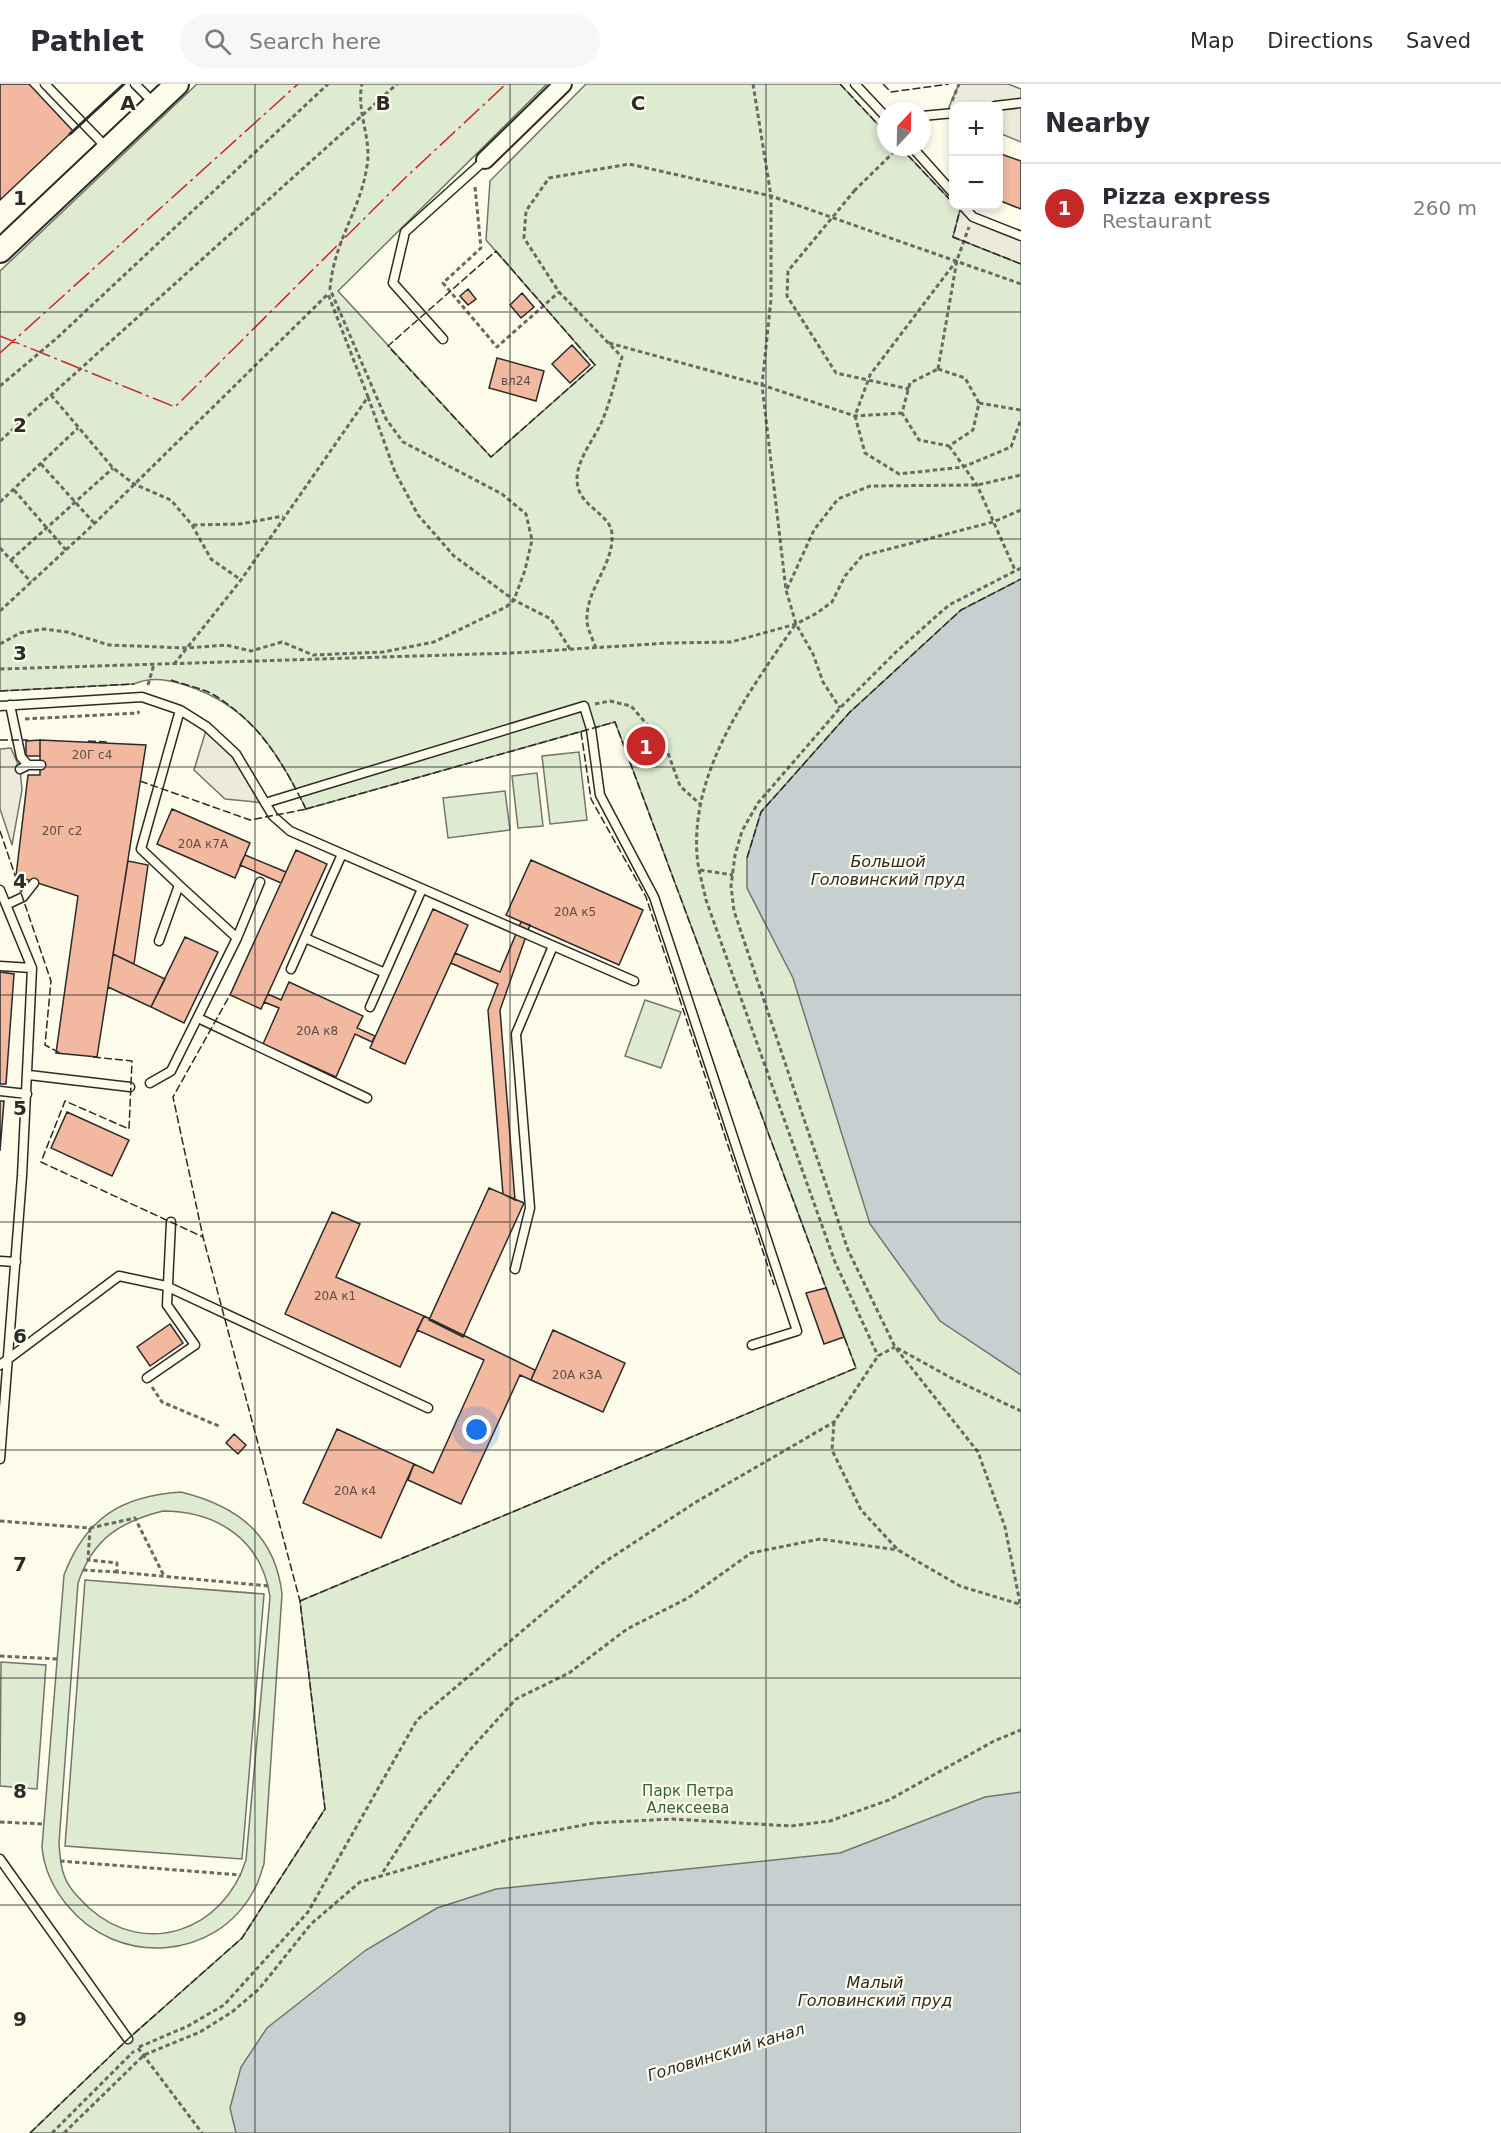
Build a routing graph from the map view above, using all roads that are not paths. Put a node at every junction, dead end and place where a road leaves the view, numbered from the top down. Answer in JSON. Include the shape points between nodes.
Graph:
{"nodes":[{"id":1,"x":45,"y":84,"type":"edge"},
{"id":2,"x":135,"y":84,"type":"edge"},
{"id":3,"x":177,"y":84,"type":"edge"},
{"id":4,"x":563,"y":84,"type":"edge"},
{"id":5,"x":855,"y":84,"type":"edge"},
{"id":6,"x":1021,"y":103,"type":"edge"},
{"id":7,"x":155,"y":105,"type":"junction"},
{"id":8,"x":1003,"y":105,"type":"edge"},
{"id":9,"x":877,"y":107,"type":"edge"},
{"id":10,"x":949,"y":113,"type":"edge"},
{"id":11,"x":931,"y":115,"type":"edge"},
{"id":12,"x":108,"y":149,"type":"junction"},
{"id":13,"x":920,"y":156,"type":"edge"},
{"id":14,"x":485,"y":160,"type":"joint"},
{"id":15,"x":949,"y":188,"type":"edge"},
{"id":16,"x":967,"y":210,"type":"edge"},
{"id":17,"x":1021,"y":236,"type":"edge"},
{"id":18,"x":0,"y":251,"type":"edge"},
{"id":19,"x":443,"y":339,"type":"dead end"},
{"id":20,"x":5,"y":705,"type":"edge"},
{"id":21,"x":180,"y":710,"type":"junction"},
{"id":22,"x":41,"y":765,"type":"dead end"},
{"id":23,"x":264,"y":803,"type":"junction"},
{"id":24,"x":342,"y":854,"type":"junction"},
{"id":25,"x":260,"y":882,"type":"dead end"},
{"id":26,"x":34,"y":883,"type":"dead end"},
{"id":27,"x":179,"y":885,"type":"junction"},
{"id":28,"x":422,"y":889,"type":"junction"},
{"id":29,"x":0,"y":890,"type":"edge"},
{"id":30,"x":6,"y":905,"type":"junction"},
{"id":31,"x":237,"y":938,"type":"junction"},
{"id":32,"x":305,"y":939,"type":"junction"},
{"id":33,"x":159,"y":941,"type":"dead end"},
{"id":34,"x":553,"y":946,"type":"junction"},
{"id":35,"x":0,"y":966,"type":"edge"},
{"id":36,"x":32,"y":968,"type":"junction"},
{"id":37,"x":291,"y":969,"type":"dead end"},
{"id":38,"x":385,"y":973,"type":"junction"},
{"id":39,"x":634,"y":981,"type":"dead end"},
{"id":40,"x":370,"y":1007,"type":"dead end"},
{"id":41,"x":198,"y":1018,"type":"junction"},
{"id":42,"x":29,"y":1075,"type":"junction"},
{"id":43,"x":150,"y":1083,"type":"dead end"},
{"id":44,"x":130,"y":1087,"type":"dead end"},
{"id":45,"x":0,"y":1091,"type":"edge"},
{"id":46,"x":27,"y":1094,"type":"junction"},
{"id":47,"x":367,"y":1098,"type":"dead end"},
{"id":48,"x":171,"y":1222,"type":"dead end"},
{"id":49,"x":0,"y":1261,"type":"edge"},
{"id":50,"x":16,"y":1262,"type":"junction"},
{"id":51,"x":515,"y":1269,"type":"dead end"},
{"id":52,"x":166,"y":1286,"type":"junction"},
{"id":53,"x":752,"y":1346,"type":"dead end"},
{"id":54,"x":9,"y":1360,"type":"junction"},
{"id":55,"x":0,"y":1365,"type":"edge"},
{"id":56,"x":147,"y":1378,"type":"road end"},
{"id":57,"x":428,"y":1408,"type":"dead end"},
{"id":58,"x":0,"y":1459,"type":"edge"},
{"id":59,"x":0,"y":1859,"type":"edge"},
{"id":60,"x":128,"y":2038,"type":"dead end"}],
"edges":[{"from":1,"to":12,"type":"lane"},
{"from":2,"to":7,"type":"lane"},
{"from":3,"to":7,"type":"main road"},
{"from":4,"to":14,"type":"street"},
{"from":5,"to":9,"type":"lane"},
{"from":6,"to":8,"type":"lane"},
{"from":7,"to":12,"type":"main road"},
{"from":10,"to":11,"type":"lane"},
{"from":12,"to":18,"type":"main road"},
{"from":13,"to":15,"type":"lane"},
{"from":14,"to":19,"type":"lane","via":[[405,232],[393,283]]},
{"from":16,"to":17,"type":"lane","via":[[973,217]]},
{"from":20,"to":21,"type":"lane","via":[[142,697]]},
{"from":20,"to":22,"type":"lane","via":[[24,767]]},
{"from":21,"to":23,"type":"lane","via":[[207,727],[236,754]]},
{"from":21,"to":27,"type":"lane","via":[[141,849]]},
{"from":23,"to":24,"type":"lane","via":[[290,831]]},
{"from":23,"to":53,"type":"lane","via":[[584,706],[600,795],[654,897],[797,1331]]},
{"from":24,"to":28,"type":"lane"},
{"from":24,"to":32,"type":"lane"},
{"from":25,"to":31,"type":"lane"},
{"from":26,"to":30,"type":"lane","via":[[23,897]]},
{"from":27,"to":31,"type":"lane"},
{"from":27,"to":33,"type":"lane"},
{"from":28,"to":34,"type":"lane"},
{"from":28,"to":38,"type":"lane"},
{"from":29,"to":30,"type":"lane"},
{"from":30,"to":36,"type":"lane"},
{"from":31,"to":41,"type":"lane"},
{"from":32,"to":37,"type":"lane"},
{"from":32,"to":38,"type":"lane"},
{"from":34,"to":39,"type":"lane"},
{"from":34,"to":51,"type":"lane","via":[[516,1034],[530,1208]]},
{"from":35,"to":36,"type":"lane"},
{"from":36,"to":42,"type":"lane"},
{"from":38,"to":40,"type":"lane"},
{"from":41,"to":43,"type":"lane","via":[[171,1071]]},
{"from":41,"to":47,"type":"lane"},
{"from":42,"to":44,"type":"lane"},
{"from":42,"to":46,"type":"lane"},
{"from":45,"to":46,"type":"lane"},
{"from":46,"to":50,"type":"lane"},
{"from":48,"to":52,"type":"lane"},
{"from":49,"to":50,"type":"lane"},
{"from":50,"to":54,"type":"lane"},
{"from":52,"to":54,"type":"lane","via":[[119,1276]]},
{"from":52,"to":56,"type":"lane","via":[[167,1305],[195,1345]]},
{"from":52,"to":57,"type":"lane"},
{"from":54,"to":55,"type":"lane"},
{"from":54,"to":58,"type":"lane"},
{"from":59,"to":60,"type":"lane"}]}
